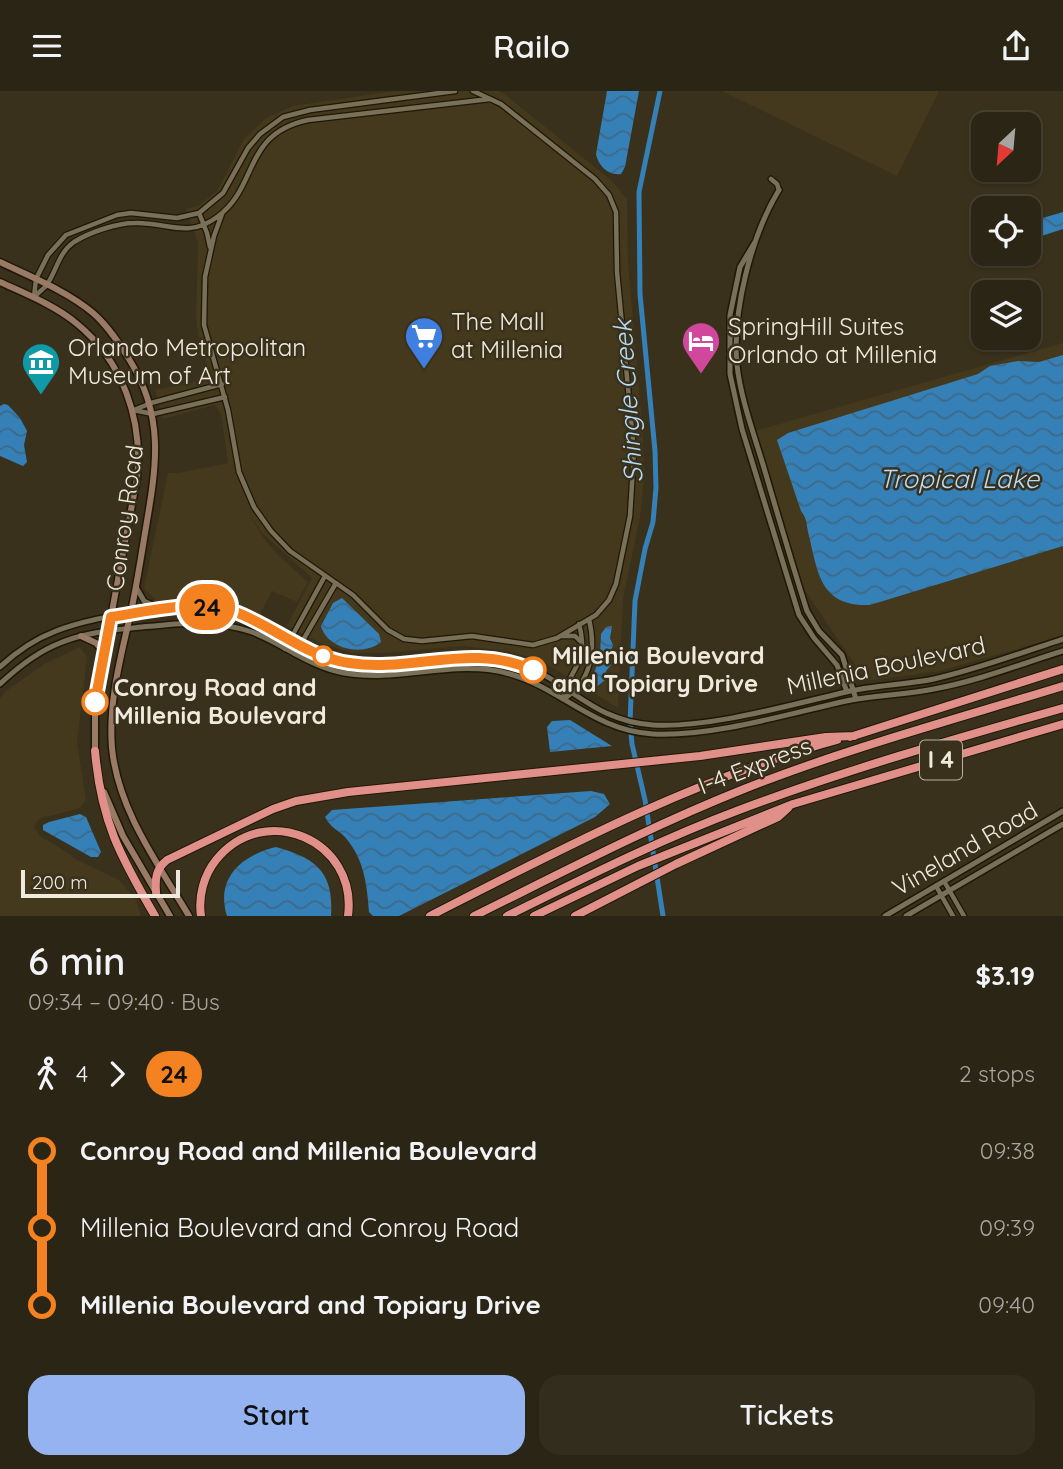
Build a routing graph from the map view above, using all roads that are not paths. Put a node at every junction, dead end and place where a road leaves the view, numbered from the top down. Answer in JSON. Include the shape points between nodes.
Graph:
{"nodes":[{"id":1,"x":455,"y":91,"type":"edge"},
{"id":2,"x":473,"y":91,"type":"edge"},
{"id":3,"x":491,"y":99,"type":"junction"},
{"id":4,"x":771,"y":179,"type":"dead end"},
{"id":5,"x":779,"y":191,"type":"joint"},
{"id":6,"x":199,"y":213,"type":"junction"},
{"id":7,"x":222,"y":214,"type":"junction"},
{"id":8,"x":204,"y":225,"type":"junction"},
{"id":9,"x":757,"y":240,"type":"junction"},
{"id":10,"x":209,"y":255,"type":"junction"},
{"id":11,"x":0,"y":262,"type":"edge"},
{"id":12,"x":36,"y":279,"type":"junction"},
{"id":13,"x":0,"y":282,"type":"edge"},
{"id":14,"x":47,"y":285,"type":"junction"},
{"id":15,"x":33,"y":298,"type":"junction"},
{"id":16,"x":222,"y":384,"type":"junction"},
{"id":17,"x":225,"y":397,"type":"junction"},
{"id":18,"x":150,"y":403,"type":"junction"},
{"id":19,"x":133,"y":410,"type":"junction"},
{"id":20,"x":153,"y":415,"type":"junction"},
{"id":21,"x":325,"y":576,"type":"junction"},
{"id":22,"x":336,"y":583,"type":"junction"},
{"id":23,"x":136,"y":587,"type":"junction"},
{"id":24,"x":163,"y":610,"type":"junction"},
{"id":25,"x":130,"y":614,"type":"junction"},
{"id":26,"x":111,"y":617,"type":"junction"},
{"id":27,"x":589,"y":619,"type":"junction"},
{"id":28,"x":579,"y":624,"type":"junction"},
{"id":29,"x":127,"y":628,"type":"junction"},
{"id":30,"x":109,"y":630,"type":"junction"},
{"id":31,"x":81,"y":636,"type":"junction"},
{"id":32,"x":557,"y":638,"type":"junction"},
{"id":33,"x":290,"y":639,"type":"junction"},
{"id":34,"x":1063,"y":639,"type":"edge"},
{"id":35,"x":583,"y":643,"type":"junction"},
{"id":36,"x":300,"y":645,"type":"junction"},
{"id":37,"x":285,"y":649,"type":"junction"},
{"id":38,"x":1063,"y":651,"type":"edge"},
{"id":39,"x":104,"y":653,"type":"junction"},
{"id":40,"x":295,"y":654,"type":"junction"},
{"id":41,"x":0,"y":667,"type":"edge"},
{"id":42,"x":1063,"y":669,"type":"edge"},
{"id":43,"x":0,"y":684,"type":"edge"},
{"id":44,"x":1063,"y":686,"type":"edge"},
{"id":45,"x":565,"y":689,"type":"junction"},
{"id":46,"x":854,"y":690,"type":"junction"},
{"id":47,"x":846,"y":692,"type":"junction"},
{"id":48,"x":572,"y":694,"type":"junction"},
{"id":49,"x":856,"y":699,"type":"junction"},
{"id":50,"x":563,"y":700,"type":"junction"},
{"id":51,"x":849,"y":701,"type":"junction"},
{"id":52,"x":1063,"y":708,"type":"edge"},
{"id":53,"x":1063,"y":724,"type":"edge"},
{"id":54,"x":854,"y":736,"type":"junction"},
{"id":55,"x":94,"y":751,"type":"junction"},
{"id":56,"x":793,"y":804,"type":"junction"},
{"id":57,"x":1063,"y":811,"type":"edge"},
{"id":58,"x":1063,"y":824,"type":"edge"},
{"id":59,"x":159,"y":866,"type":"junction"},
{"id":60,"x":944,"y":881,"type":"junction"},
{"id":61,"x":936,"y":886,"type":"junction"},
{"id":62,"x":949,"y":890,"type":"junction"},
{"id":63,"x":156,"y":892,"type":"junction"},
{"id":64,"x":941,"y":896,"type":"junction"},
{"id":65,"x":155,"y":916,"type":"edge"},
{"id":66,"x":170,"y":916,"type":"edge"},
{"id":67,"x":189,"y":916,"type":"edge"},
{"id":68,"x":201,"y":916,"type":"edge"},
{"id":69,"x":348,"y":916,"type":"edge"},
{"id":70,"x":430,"y":916,"type":"edge"},
{"id":71,"x":474,"y":916,"type":"edge"},
{"id":72,"x":507,"y":916,"type":"edge"},
{"id":73,"x":534,"y":916,"type":"edge"},
{"id":74,"x":575,"y":916,"type":"edge"},
{"id":75,"x":885,"y":916,"type":"edge"},
{"id":76,"x":906,"y":916,"type":"edge"},
{"id":77,"x":953,"y":916,"type":"edge"},
{"id":78,"x":964,"y":916,"type":"edge"}],
"edges":[{"from":1,"to":6,"type":"street","via":[[283,117],[260,134],[223,193]]},
{"from":2,"to":3,"type":"street"},
{"from":3,"to":7,"type":"street","via":[[290,125],[259,150],[236,197]]},
{"from":3,"to":27,"type":"street","via":[[595,179],[609,194],[616,212],[634,471],[630,516],[615,584],[603,608]]},
{"from":4,"to":5,"type":"street"},
{"from":5,"to":9,"type":"street"},
{"from":6,"to":8,"type":"street"},
{"from":6,"to":12,"type":"street","via":[[177,218],[131,213],[77,229],[53,248]]},
{"from":7,"to":8,"type":"street"},
{"from":7,"to":10,"type":"street"},
{"from":8,"to":10,"type":"street"},
{"from":8,"to":14,"type":"street","via":[[177,229],[125,223],[80,239],[62,254]]},
{"from":9,"to":46,"type":"street","via":[[739,311],[737,365],[743,396],[807,611],[842,655]]},
{"from":9,"to":47,"type":"street","via":[[740,267],[730,315],[732,390],[798,612],[837,665]]},
{"from":10,"to":16,"type":"street","via":[[204,325]]},
{"from":11,"to":12,"type":"main road","name":"Conroy Road"},
{"from":12,"to":14,"type":"main road","name":"Conroy Road"},
{"from":12,"to":15,"type":"street"},
{"from":13,"to":15,"type":"main road","name":"Conroy Road"},
{"from":14,"to":15,"type":"street"},
{"from":14,"to":18,"type":"main road","name":"Conroy Road","via":[[104,324],[134,366]]},
{"from":15,"to":19,"type":"main road","name":"Conroy Road","via":[[92,338],[117,374]]},
{"from":16,"to":17,"type":"street"},
{"from":16,"to":18,"type":"street"},
{"from":17,"to":20,"type":"street"},
{"from":17,"to":21,"type":"street","via":[[239,472],[254,507],[288,550]]},
{"from":18,"to":19,"type":"street"},
{"from":18,"to":20,"type":"main road","name":"Conroy Road"},
{"from":19,"to":20,"type":"street"},
{"from":19,"to":26,"type":"main road","name":"Conroy Road","via":[[137,478]]},
{"from":20,"to":23,"type":"main road","name":"Conroy Road","via":[[154,484]]},
{"from":21,"to":22,"type":"street"},
{"from":21,"to":33,"type":"street"},
{"from":22,"to":32,"type":"street","via":[[393,634],[409,641],[472,636],[533,645]]},
{"from":22,"to":36,"type":"street"},
{"from":23,"to":24,"type":"street","via":[[144,601]]},
{"from":23,"to":25,"type":"main road","name":"Conroy Road"},
{"from":24,"to":25,"type":"street","name":"Millenia Boulevard"},
{"from":24,"to":33,"type":"street","name":"Millenia Boulevard","via":[[209,607],[237,613]]},
{"from":25,"to":26,"type":"street","name":"Millenia Boulevard"},
{"from":25,"to":29,"type":"main road","name":"Conroy Road"},
{"from":26,"to":30,"type":"main road","name":"Conroy Road"},
{"from":26,"to":41,"type":"street","name":"Millenia Boulevard","via":[[57,630]]},
{"from":27,"to":28,"type":"street"},
{"from":27,"to":48,"type":"street","via":[[592,658]]},
{"from":28,"to":32,"type":"street"},
{"from":28,"to":35,"type":"street"},
{"from":29,"to":30,"type":"street","name":"Millenia Boulevard"},
{"from":29,"to":37,"type":"street","name":"Millenia Boulevard","via":[[214,622],[256,634]]},
{"from":29,"to":59,"type":"main road","name":"Conroy Road","via":[[113,703],[112,749],[122,794]]},
{"from":30,"to":31,"type":"street","name":"Millenia Boulevard"},
{"from":30,"to":39,"type":"main road","name":"Conroy Road"},
{"from":31,"to":39,"type":"main road"},
{"from":31,"to":43,"type":"street","name":"Millenia Boulevard","via":[[44,651]]},
{"from":32,"to":35,"type":"street","via":[[569,635]]},
{"from":33,"to":36,"type":"street","name":"Millenia Boulevard"},
{"from":33,"to":37,"type":"street"},
{"from":34,"to":46,"type":"street","name":"Millenia Boulevard","via":[[938,678]]},
{"from":35,"to":45,"type":"street","via":[[581,660]]},
{"from":36,"to":40,"type":"street"},
{"from":36,"to":45,"type":"street","name":"Millenia Boulevard","via":[[335,660],[369,665],[466,657],[500,659],[537,671]]},
{"from":37,"to":40,"type":"street","name":"Millenia Boulevard"},
{"from":38,"to":49,"type":"street","name":"Millenia Boulevard","via":[[939,688]]},
{"from":39,"to":55,"type":"main road","name":"Conroy Road","via":[[95,702]]},
{"from":40,"to":50,"type":"street","name":"Millenia Boulevard","via":[[342,673],[363,675],[495,670],[527,679]]},
{"from":42,"to":54,"type":"highway","number":"I 4"},
{"from":44,"to":71,"type":"highway","name":"I-4 Express","via":[[808,765],[628,839]]},
{"from":45,"to":48,"type":"street","name":"Millenia Boulevard"},
{"from":45,"to":50,"type":"street"},
{"from":46,"to":47,"type":"street","name":"Millenia Boulevard"},
{"from":46,"to":49,"type":"street"},
{"from":47,"to":48,"type":"street","name":"Millenia Boulevard","via":[[719,719],[666,725],[621,719]]},
{"from":47,"to":51,"type":"street"},
{"from":48,"to":50,"type":"street"},
{"from":49,"to":51,"type":"street","name":"Millenia Boulevard"},
{"from":50,"to":51,"type":"street","name":"Millenia Boulevard","via":[[621,729],[642,733],[723,727]]},
{"from":52,"to":72,"type":"highway","name":"I-4 Express","via":[[738,810],[630,855]]},
{"from":53,"to":56,"type":"highway","number":"I 4"},
{"from":54,"to":59,"type":"highway","via":[[321,796],[272,809]]},
{"from":54,"to":70,"type":"highway","number":"I 4","via":[[762,763],[665,802],[566,846]]},
{"from":55,"to":63,"type":"main road","name":"Conroy Road","via":[[113,816]]},
{"from":55,"to":65,"type":"highway","via":[[102,807],[114,841]]},
{"from":56,"to":73,"type":"highway","number":"I 4","via":[[638,866]]},
{"from":56,"to":74,"type":"highway","via":[[778,817]]},
{"from":57,"to":60,"type":"street","name":"Vineland Road"},
{"from":58,"to":62,"type":"street","name":"Vineland Road"},
{"from":59,"to":63,"type":"highway"},
{"from":59,"to":67,"type":"main road","name":"Conroy Road"},
{"from":60,"to":61,"type":"street","name":"Vineland Road"},
{"from":60,"to":62,"type":"street"},
{"from":61,"to":64,"type":"street"},
{"from":61,"to":75,"type":"street","name":"Vineland Road"},
{"from":62,"to":64,"type":"street","name":"Vineland Road"},
{"from":62,"to":78,"type":"street"},
{"from":63,"to":66,"type":"main road","name":"Conroy Road"},
{"from":64,"to":76,"type":"street","name":"Vineland Road"},
{"from":64,"to":77,"type":"street"},
{"from":68,"to":69,"type":"highway","via":[[202,888],[224,850],[251,834],[268,831],[303,836],[333,859],[347,887]]}]}
